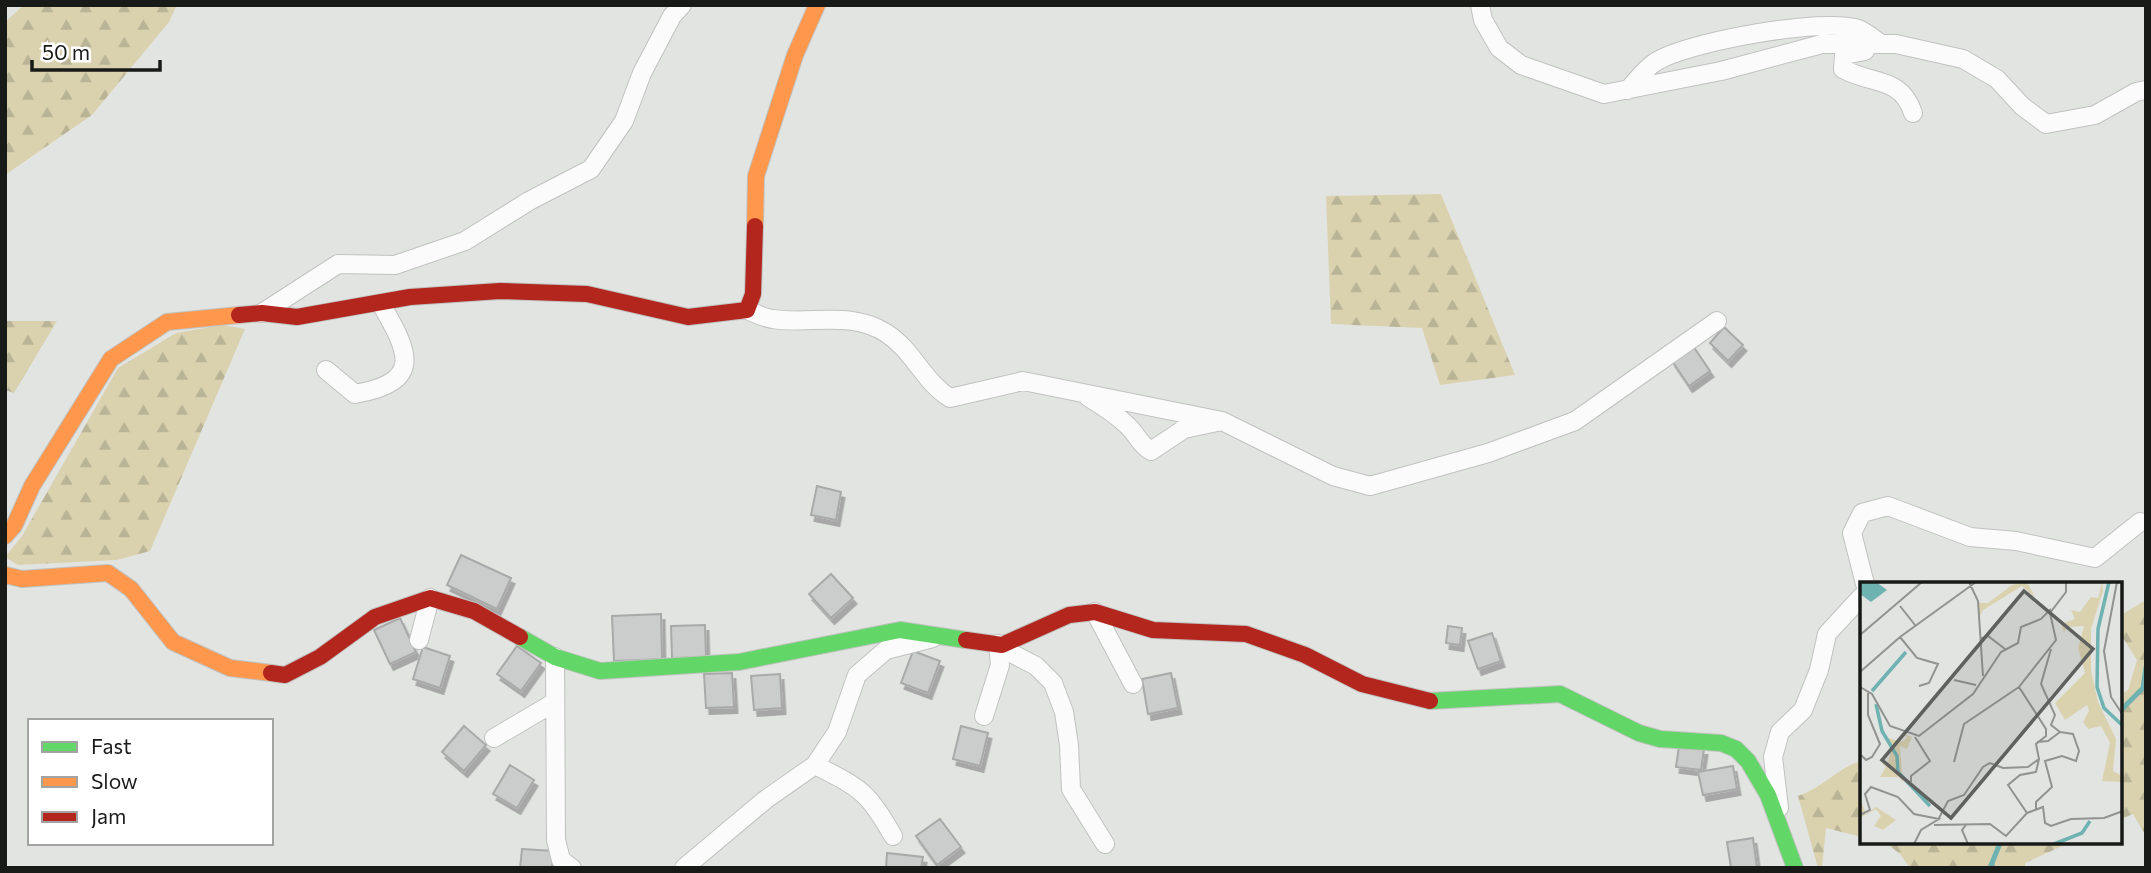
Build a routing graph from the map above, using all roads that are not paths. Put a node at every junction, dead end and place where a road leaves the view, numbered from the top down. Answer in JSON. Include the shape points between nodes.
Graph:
{"nodes":[{"id":1,"x":682,"y":5,"type":"edge"},
{"id":2,"x":817,"y":5,"type":"edge"},
{"id":3,"x":1480,"y":5,"type":"edge"},
{"id":4,"x":1888,"y":44,"type":"junction"},
{"id":5,"x":1628,"y":90,"type":"junction"},
{"id":6,"x":2146,"y":90,"type":"edge"},
{"id":7,"x":1913,"y":113,"type":"dead end"},
{"id":8,"x":381,"y":304,"type":"junction"},
{"id":9,"x":747,"y":310,"type":"junction"},
{"id":10,"x":262,"y":313,"type":"junction"},
{"id":11,"x":1717,"y":321,"type":"dead end"},
{"id":12,"x":326,"y":370,"type":"dead end"},
{"id":13,"x":1076,"y":391,"type":"junction"},
{"id":14,"x":1222,"y":421,"type":"junction"},
{"id":15,"x":2140,"y":522,"type":"dead end"},
{"id":16,"x":5,"y":536,"type":"edge"},
{"id":17,"x":5,"y":575,"type":"edge"},
{"id":18,"x":1864,"y":582,"type":"edge"},
{"id":19,"x":430,"y":598,"type":"junction"},
{"id":20,"x":1860,"y":598,"type":"edge"},
{"id":21,"x":1095,"y":612,"type":"junction"},
{"id":22,"x":943,"y":635,"type":"junction"},
{"id":23,"x":419,"y":640,"type":"dead end"},
{"id":24,"x":1000,"y":645,"type":"junction"},
{"id":25,"x":555,"y":657,"type":"junction"},
{"id":26,"x":1133,"y":684,"type":"dead end"},
{"id":27,"x":555,"y":702,"type":"junction"},
{"id":28,"x":984,"y":716,"type":"dead end"},
{"id":29,"x":494,"y":738,"type":"dead end"},
{"id":30,"x":816,"y":765,"type":"junction"},
{"id":31,"x":1780,"y":833,"type":"junction"},
{"id":32,"x":893,"y":835,"type":"dead end"},
{"id":33,"x":1105,"y":844,"type":"dead end"},
{"id":34,"x":572,"y":868,"type":"edge"},
{"id":35,"x":684,"y":868,"type":"edge"},
{"id":36,"x":1779,"y":868,"type":"edge"},
{"id":37,"x":1795,"y":868,"type":"edge"}],
"edges":[{"from":1,"to":10,"type":"street","via":[[642,73],[625,121],[591,169],[465,241],[395,265],[338,264]]},
{"from":2,"to":9,"type":"street","via":[[795,55],[756,176],[753,294]]},
{"from":3,"to":5,"type":"street","via":[[1499,48],[1521,65],[1604,94]]},
{"from":4,"to":5,"type":"street","via":[[1822,44]]},
{"from":4,"to":5,"type":"street","via":[[1858,29],[1829,26],[1706,42],[1653,63]]},
{"from":4,"to":6,"type":"street","via":[[1963,59],[1997,79],[2046,124],[2095,115]]},
{"from":4,"to":7,"type":"street","via":[[1844,55],[1843,68],[1899,88]]},
{"from":8,"to":9,"type":"street","via":[[410,297],[499,291],[587,294],[688,317]]},
{"from":8,"to":10,"type":"street","via":[[297,317]]},
{"from":8,"to":12,"type":"street","via":[[398,332],[405,358],[402,374],[389,386],[355,394]]},
{"from":9,"to":13,"type":"street","via":[[773,319],[824,317],[884,331],[912,354],[933,388],[950,398],[1023,381]]},
{"from":10,"to":16,"type":"street","via":[[167,323],[111,359]]},
{"from":11,"to":14,"type":"street","via":[[1575,421],[1488,453],[1370,486],[1333,476]]},
{"from":13,"to":14,"type":"street"},
{"from":13,"to":14,"type":"street","via":[[1105,406],[1151,451],[1184,429]]},
{"from":15,"to":18,"type":"street","via":[[2095,558],[2016,541],[1970,537],[1888,506],[1862,513],[1852,533]]},
{"from":17,"to":19,"type":"street","via":[[22,579],[108,573],[131,589],[173,642],[230,668],[285,675],[320,657],[375,617]]},
{"from":19,"to":23,"type":"street"},
{"from":19,"to":25,"type":"street","via":[[474,611]]},
{"from":20,"to":31,"type":"street","via":[[1827,634],[1819,670],[1802,710],[1780,732],[1773,757]]},
{"from":21,"to":24,"type":"street","via":[[1069,615]]},
{"from":21,"to":26,"type":"street"},
{"from":21,"to":31,"type":"street","via":[[1153,630],[1245,634],[1305,655],[1362,684],[1428,701],[1560,694],[1615,725],[1652,738],[1723,743],[1743,752],[1755,767]]},
{"from":22,"to":24,"type":"street"},
{"from":22,"to":25,"type":"street","via":[[900,631],[739,662],[600,671]]},
{"from":22,"to":30,"type":"street","via":[[886,650],[857,675],[837,732]]},
{"from":24,"to":28,"type":"street","via":[[1000,665]]},
{"from":24,"to":33,"type":"street","via":[[1036,666],[1053,683],[1068,734],[1071,789]]},
{"from":25,"to":27,"type":"street"},
{"from":27,"to":29,"type":"street"},
{"from":27,"to":34,"type":"street","via":[[556,840],[561,860]]},
{"from":30,"to":32,"type":"street","via":[[860,787]]},
{"from":30,"to":35,"type":"street","via":[[765,800]]},
{"from":31,"to":36,"type":"street"},
{"from":31,"to":37,"type":"street"}]}
